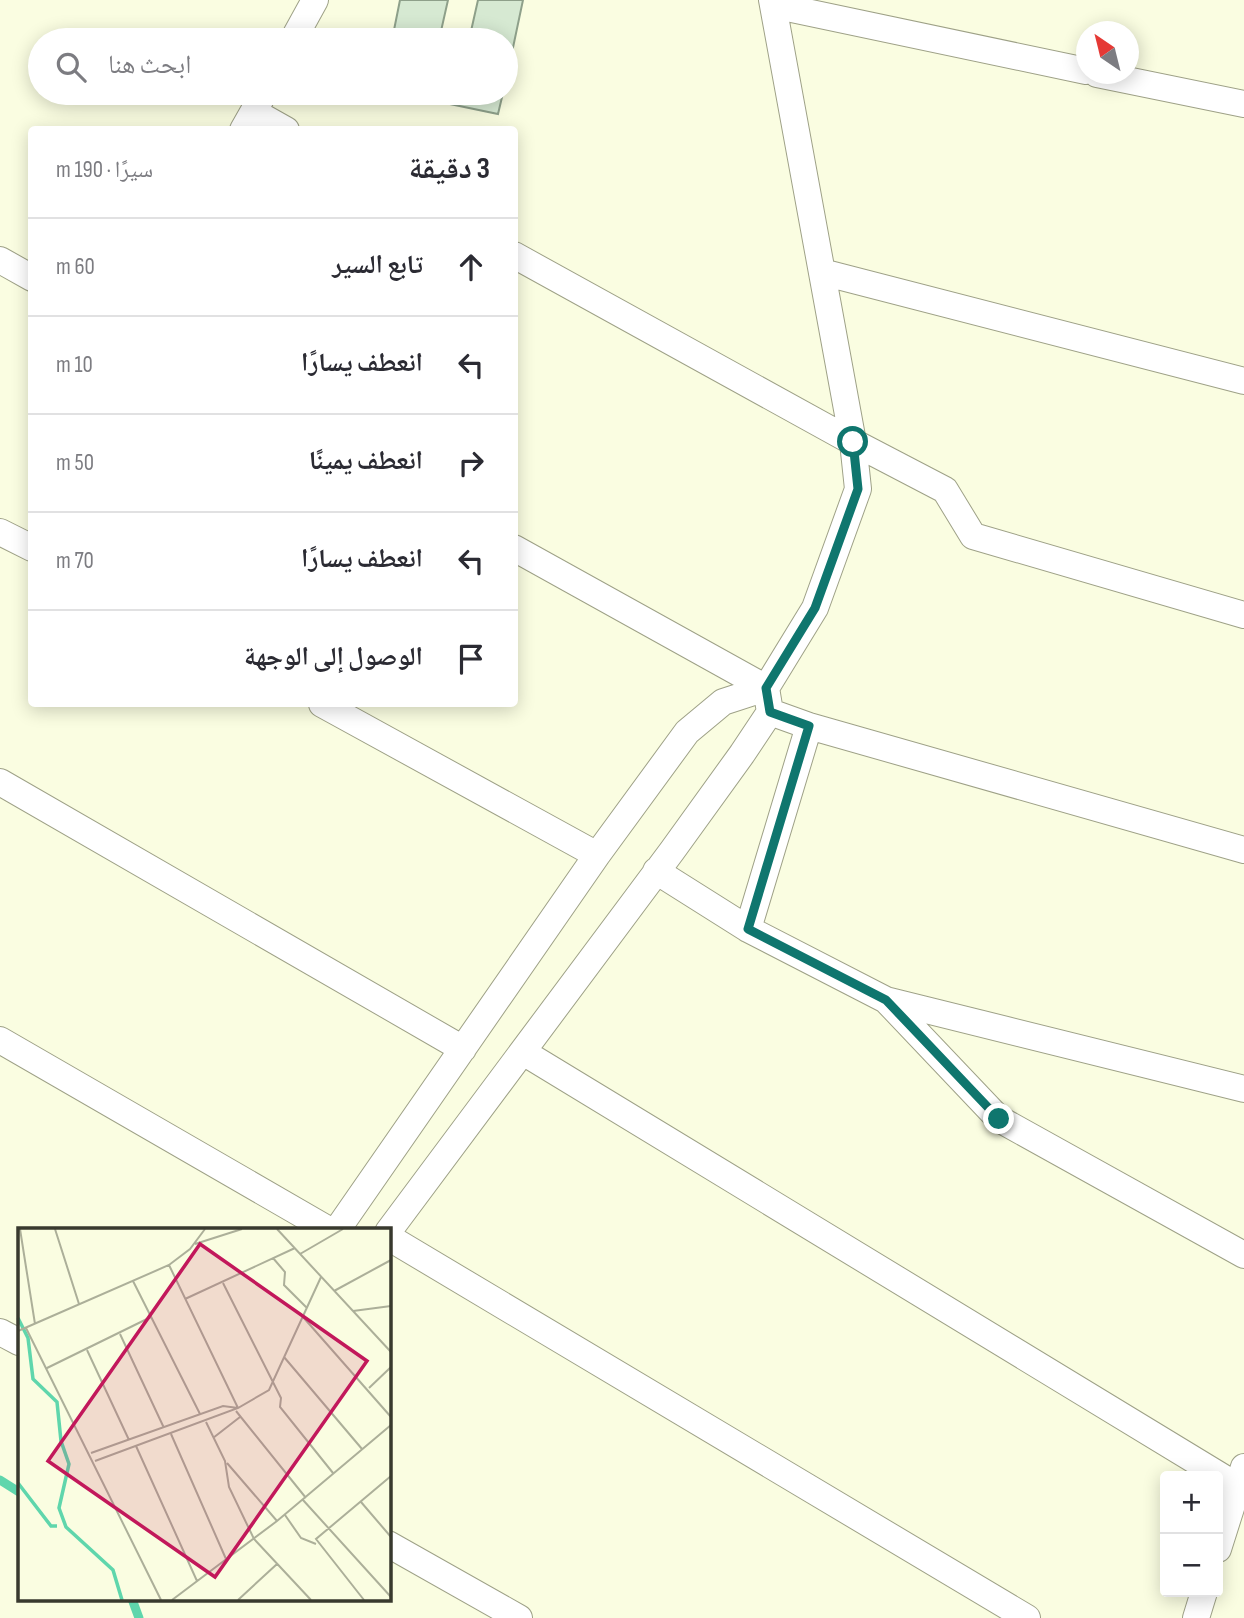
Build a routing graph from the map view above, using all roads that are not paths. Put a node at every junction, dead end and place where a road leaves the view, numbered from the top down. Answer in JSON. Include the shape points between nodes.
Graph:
{"nodes":[{"id":1,"x":315,"y":0,"type":"edge"},
{"id":2,"x":772,"y":3,"type":"edge"},
{"id":3,"x":300,"y":28,"type":"edge"},
{"id":4,"x":1076,"y":69,"type":"edge"},
{"id":5,"x":1139,"y":83,"type":"edge"},
{"id":6,"x":1244,"y":104,"type":"edge"},
{"id":7,"x":253,"y":111,"type":"edge"},
{"id":8,"x":279,"y":126,"type":"edge"},
{"id":9,"x":518,"y":257,"type":"edge"},
{"id":10,"x":0,"y":260,"type":"edge"},
{"id":11,"x":822,"y":272,"type":"junction"},
{"id":12,"x":28,"y":276,"type":"edge"},
{"id":13,"x":1244,"y":381,"type":"edge"},
{"id":14,"x":853,"y":442,"type":"junction"},
{"id":15,"x":518,"y":550,"type":"edge"},
{"id":16,"x":1244,"y":614,"type":"edge"},
{"id":17,"x":768,"y":700,"type":"junction"},
{"id":18,"x":327,"y":707,"type":"edge"},
{"id":19,"x":809,"y":726,"type":"junction"},
{"id":20,"x":0,"y":782,"type":"edge"},
{"id":21,"x":1244,"y":850,"type":"edge"},
{"id":22,"x":597,"y":855,"type":"junction"},
{"id":23,"x":656,"y":871,"type":"junction"},
{"id":24,"x":748,"y":929,"type":"junction"},
{"id":25,"x":886,"y":1000,"type":"junction"},
{"id":26,"x":0,"y":1040,"type":"edge"},
{"id":27,"x":463,"y":1049,"type":"junction"},
{"id":28,"x":523,"y":1052,"type":"junction"},
{"id":29,"x":1244,"y":1089,"type":"edge"},
{"id":30,"x":327,"y":1228,"type":"edge"},
{"id":31,"x":338,"y":1228,"type":"edge"},
{"id":32,"x":390,"y":1231,"type":"edge"},
{"id":33,"x":390,"y":1235,"type":"edge"},
{"id":34,"x":1244,"y":1255,"type":"edge"},
{"id":35,"x":0,"y":1332,"type":"edge"},
{"id":36,"x":18,"y":1341,"type":"edge"},
{"id":37,"x":1241,"y":1476,"type":"edge"},
{"id":38,"x":1223,"y":1534,"type":"edge"},
{"id":39,"x":390,"y":1545,"type":"edge"},
{"id":40,"x":1202,"y":1597,"type":"edge"},
{"id":41,"x":519,"y":1618,"type":"edge"},
{"id":42,"x":1027,"y":1618,"type":"edge"},
{"id":43,"x":1196,"y":1618,"type":"edge"}],
"edges":[{"from":1,"to":3,"type":"street"},
{"from":2,"to":4,"type":"street"},
{"from":2,"to":11,"type":"street"},
{"from":5,"to":6,"type":"street"},
{"from":7,"to":8,"type":"street"},
{"from":9,"to":14,"type":"street"},
{"from":10,"to":12,"type":"street"},
{"from":11,"to":13,"type":"street"},
{"from":11,"to":14,"type":"street"},
{"from":14,"to":16,"type":"street","via":[[944,490],[972,536]]},
{"from":14,"to":17,"type":"street","via":[[858,489],[815,608]]},
{"from":15,"to":17,"type":"street"},
{"from":17,"to":19,"type":"street"},
{"from":17,"to":22,"type":"street","via":[[723,702],[687,732]]},
{"from":17,"to":23,"type":"street","via":[[742,754]]},
{"from":18,"to":22,"type":"street"},
{"from":19,"to":21,"type":"street"},
{"from":19,"to":24,"type":"street"},
{"from":20,"to":27,"type":"street"},
{"from":22,"to":27,"type":"street"},
{"from":23,"to":24,"type":"street"},
{"from":23,"to":28,"type":"street"},
{"from":24,"to":25,"type":"street"},
{"from":25,"to":29,"type":"street"},
{"from":25,"to":34,"type":"street","via":[[999,1119]]},
{"from":26,"to":30,"type":"street"},
{"from":27,"to":31,"type":"street"},
{"from":28,"to":32,"type":"street"},
{"from":28,"to":37,"type":"street"},
{"from":33,"to":42,"type":"street"},
{"from":35,"to":36,"type":"street"},
{"from":37,"to":38,"type":"street"},
{"from":39,"to":41,"type":"street"},
{"from":40,"to":43,"type":"street"}]}
